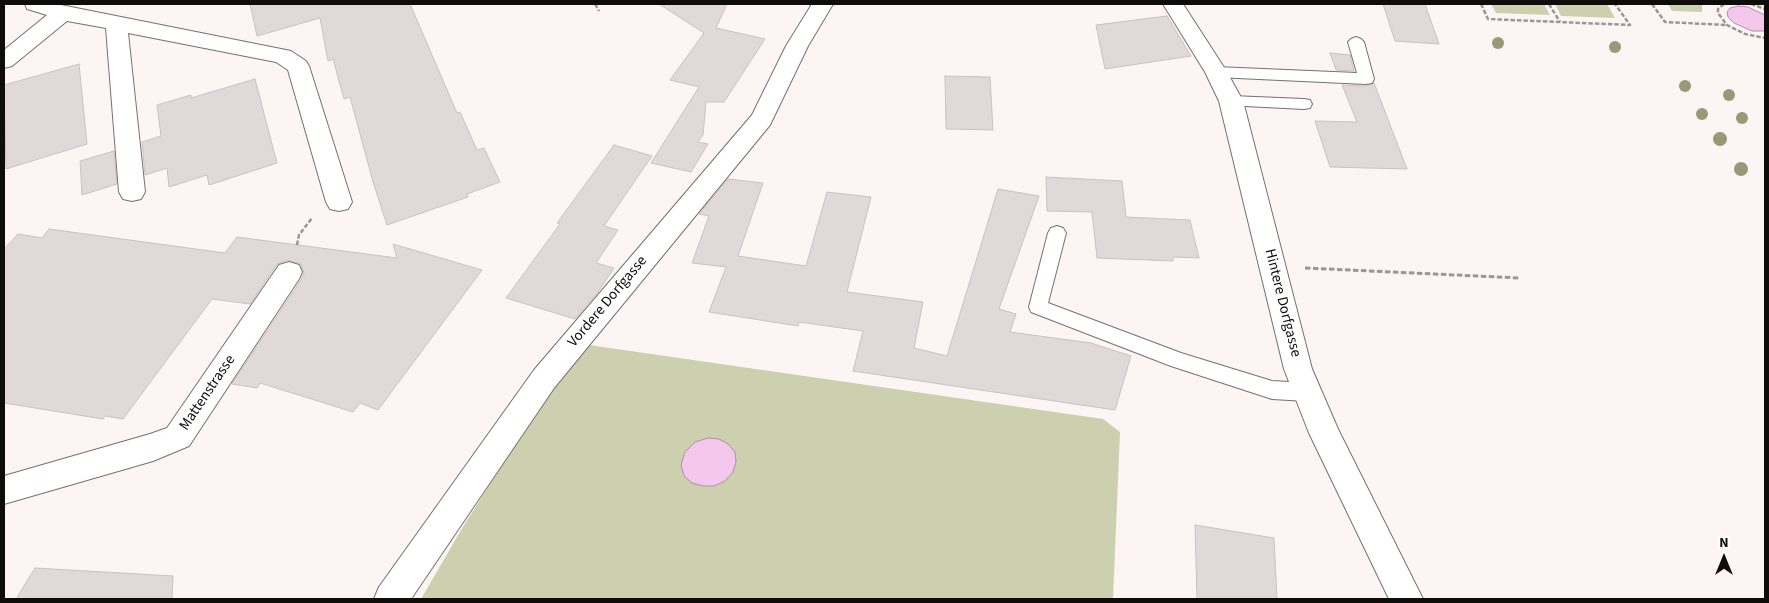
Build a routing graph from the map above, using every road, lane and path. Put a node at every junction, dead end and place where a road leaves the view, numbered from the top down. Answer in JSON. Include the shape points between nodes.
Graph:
{"nodes":[{"id":1,"x":35,"y":4,"type":"edge"},
{"id":2,"x":595,"y":4,"type":"edge"},
{"id":3,"x":822,"y":4,"type":"edge"},
{"id":4,"x":1173,"y":4,"type":"edge"},
{"id":5,"x":1480,"y":4,"type":"edge"},
{"id":6,"x":1549,"y":4,"type":"edge"},
{"id":7,"x":1615,"y":4,"type":"edge"},
{"id":8,"x":1652,"y":4,"type":"edge"},
{"id":9,"x":1724,"y":4,"type":"edge"},
{"id":10,"x":1751,"y":4,"type":"edge"},
{"id":11,"x":1765,"y":9,"type":"edge"},
{"id":12,"x":599,"y":11,"type":"dead end"},
{"id":13,"x":63,"y":13,"type":"junction"},
{"id":14,"x":1560,"y":22,"type":"junction"},
{"id":15,"x":116,"y":23,"type":"junction"},
{"id":16,"x":1727,"y":24,"type":"junction"},
{"id":17,"x":1765,"y":38,"type":"edge"},
{"id":18,"x":1356,"y":42,"type":"dead end"},
{"id":19,"x":4,"y":60,"type":"edge"},
{"id":20,"x":1216,"y":72,"type":"junction"},
{"id":21,"x":1231,"y":101,"type":"junction"},
{"id":22,"x":1304,"y":104,"type":"dead end"},
{"id":23,"x":132,"y":192,"type":"dead end"},
{"id":24,"x":339,"y":202,"type":"dead end"},
{"id":25,"x":313,"y":216,"type":"dead end"},
{"id":26,"x":1057,"y":233,"type":"dead end"},
{"id":27,"x":299,"y":235,"type":"dead end"},
{"id":28,"x":1272,"y":267,"type":"junction"},
{"id":29,"x":289,"y":272,"type":"dead end"},
{"id":30,"x":1520,"y":278,"type":"dead end"},
{"id":31,"x":1307,"y":392,"type":"junction"},
{"id":32,"x":4,"y":490,"type":"edge"},
{"id":33,"x":391,"y":599,"type":"edge"},
{"id":34,"x":1406,"y":599,"type":"edge"}],
"edges":[{"from":1,"to":13,"type":"street"},
{"from":2,"to":12,"type":"path"},
{"from":3,"to":33,"type":"street","name":"Vordere Dorfgasse","via":[[797,46],[762,119],[544,379]]},
{"from":4,"to":20,"type":"street","name":"Hintere Dorfgasse"},
{"from":5,"to":14,"type":"path","via":[[1488,19]]},
{"from":6,"to":14,"type":"path"},
{"from":7,"to":14,"type":"path","via":[[1630,25]]},
{"from":8,"to":16,"type":"path","via":[[1665,22]]},
{"from":9,"to":16,"type":"path","via":[[1718,8],[1718,14]]},
{"from":10,"to":11,"type":"path"},
{"from":13,"to":15,"type":"street"},
{"from":13,"to":19,"type":"street"},
{"from":15,"to":23,"type":"street"},
{"from":15,"to":24,"type":"street","via":[[283,56],[298,66]]},
{"from":16,"to":17,"type":"path","via":[[1745,34]]},
{"from":18,"to":20,"type":"lane","via":[[1366,79]]},
{"from":20,"to":21,"type":"street","name":"Hintere Dorfgasse"},
{"from":21,"to":22,"type":"lane"},
{"from":21,"to":28,"type":"street","name":"Hintere Dorfgasse"},
{"from":25,"to":27,"type":"path"},
{"from":26,"to":31,"type":"lane","via":[[1038,307],[1178,360],[1272,390]]},
{"from":28,"to":30,"type":"path"},
{"from":28,"to":31,"type":"street","name":"Hintere Dorfgasse","via":[[1287,330]]},
{"from":29,"to":32,"type":"street","name":"Mattenstrasse","via":[[178,437]]},
{"from":31,"to":34,"type":"street","name":"Hintere Dorfgasse"}]}
